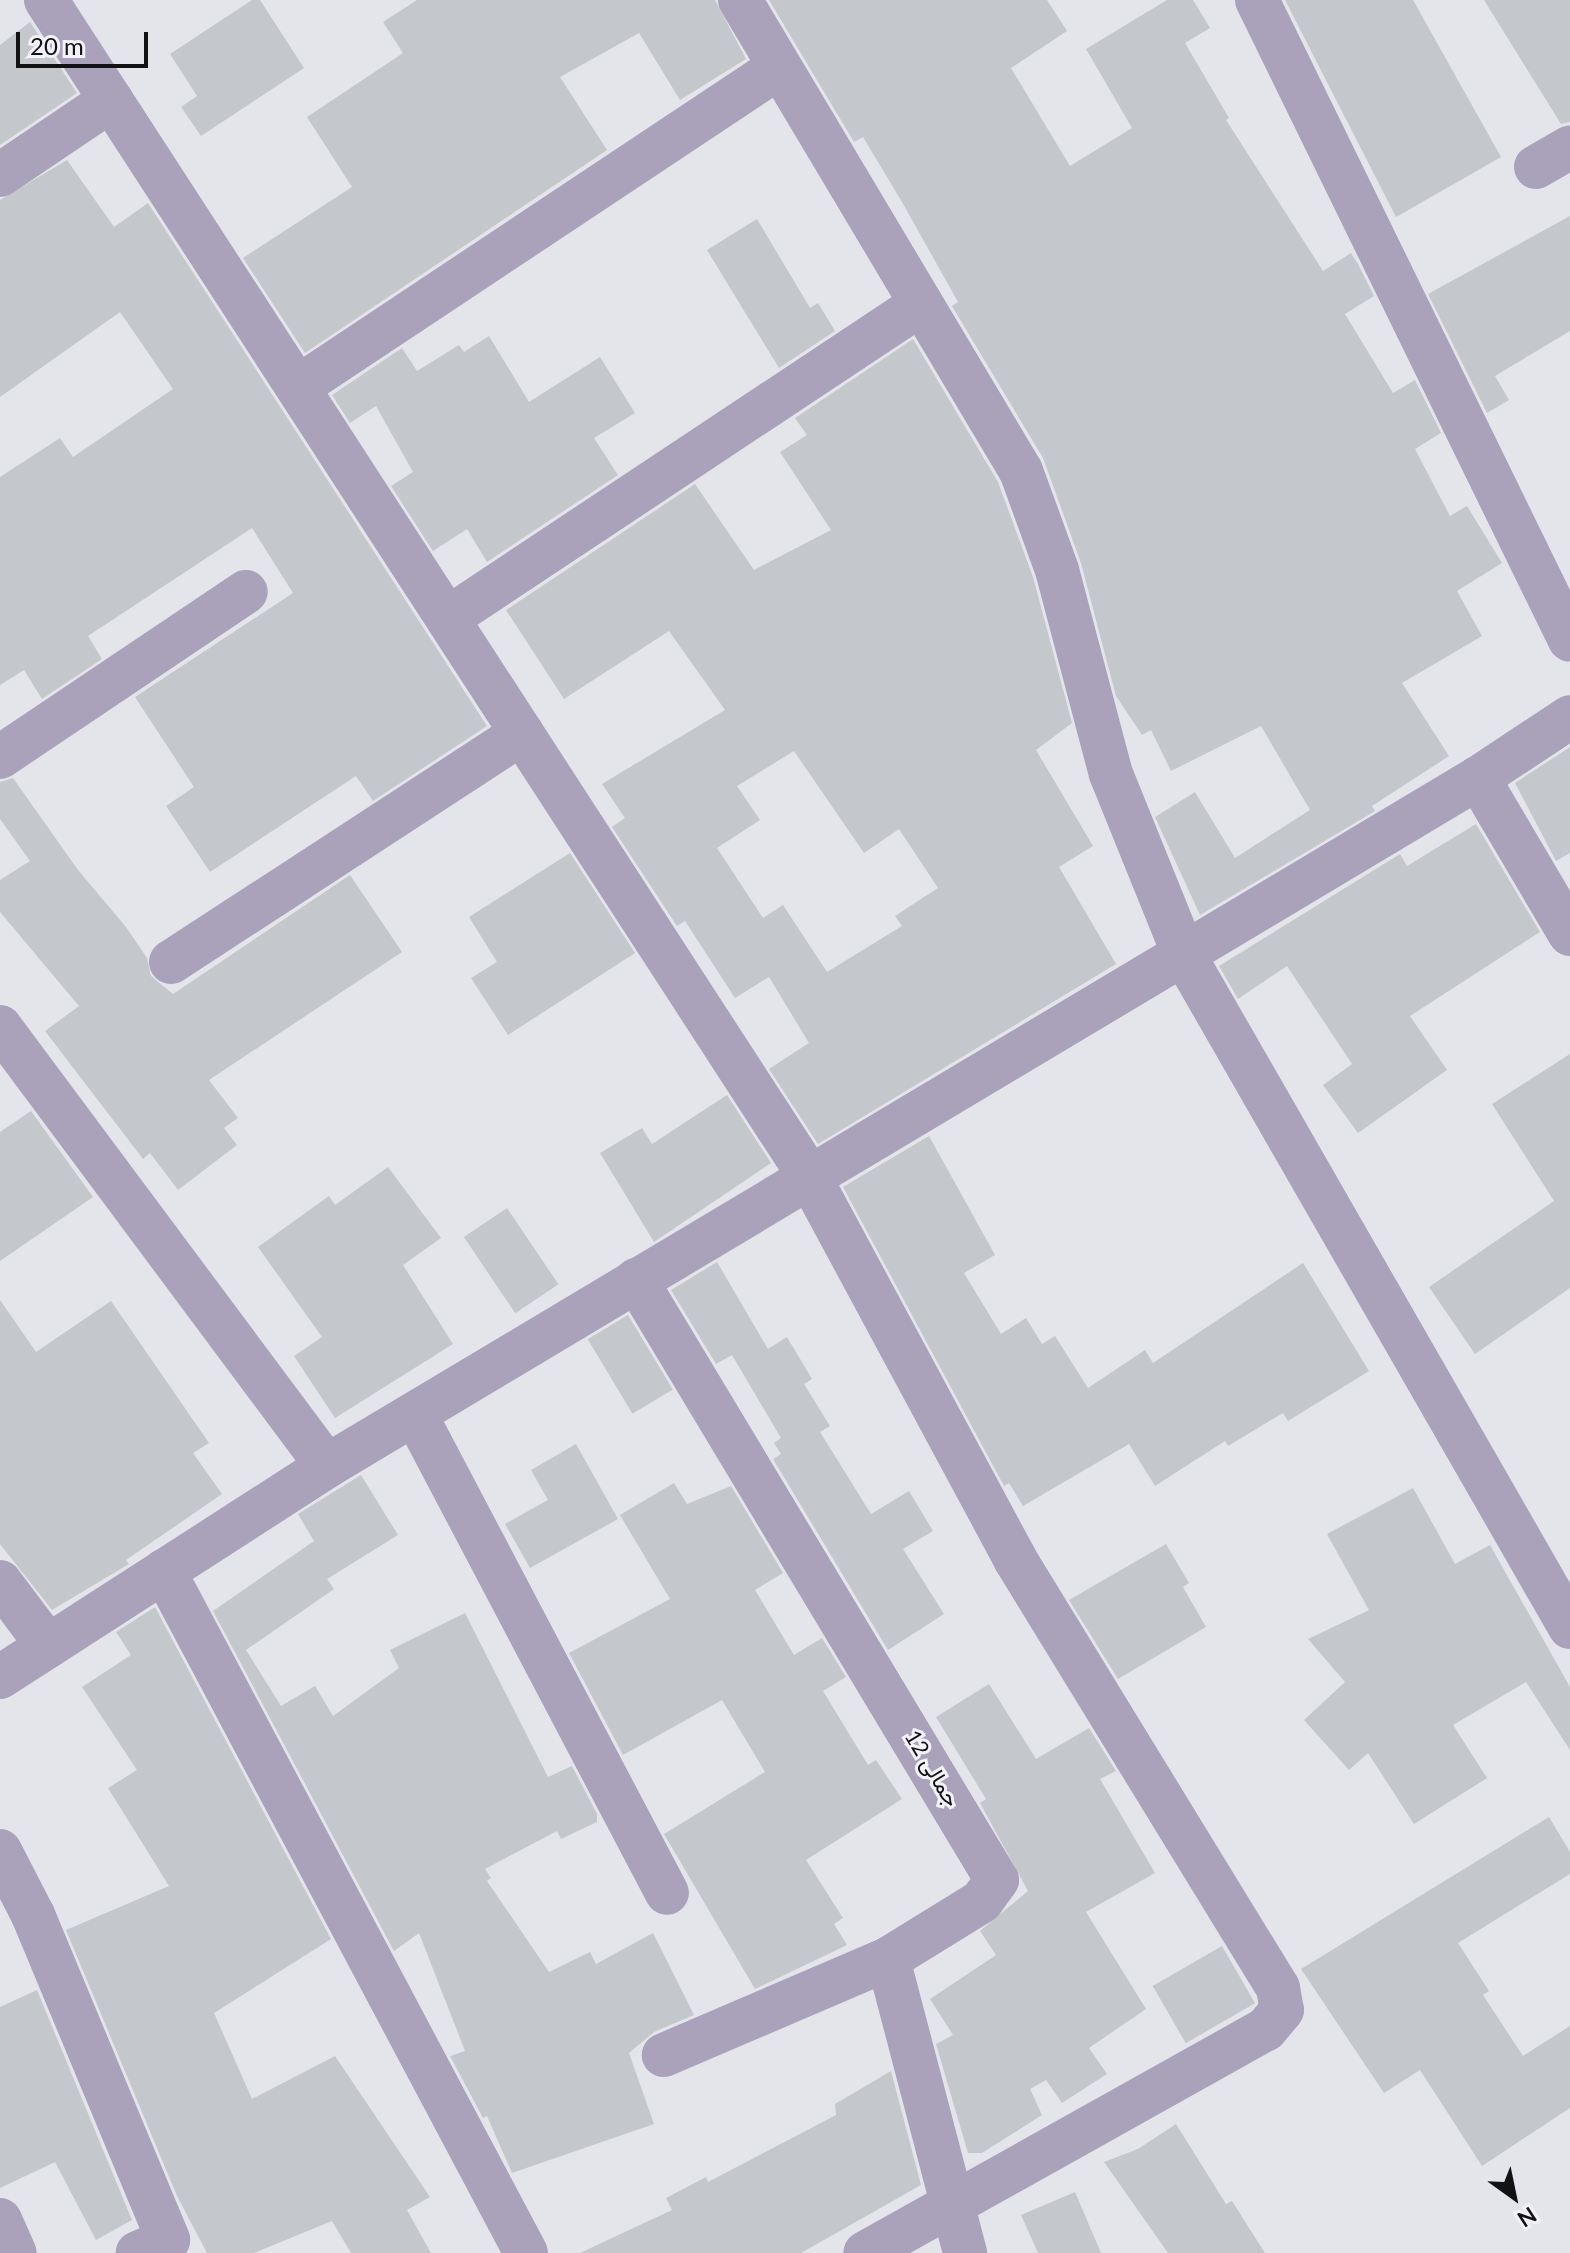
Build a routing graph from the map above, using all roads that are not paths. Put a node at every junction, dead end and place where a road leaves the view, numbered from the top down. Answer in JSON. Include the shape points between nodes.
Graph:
{"nodes":[{"id":1,"x":46,"y":0,"type":"edge"},
{"id":2,"x":740,"y":0,"type":"edge"},
{"id":3,"x":1257,"y":0,"type":"edge"},
{"id":4,"x":778,"y":68,"type":"junction"},
{"id":5,"x":111,"y":100,"type":"junction"},
{"id":6,"x":0,"y":175,"type":"edge"},
{"id":7,"x":921,"y":304,"type":"junction"},
{"id":8,"x":298,"y":387,"type":"junction"},
{"id":9,"x":246,"y":592,"type":"dead end"},
{"id":10,"x":448,"y":618,"type":"junction"},
{"id":11,"x":1570,"y":640,"type":"edge"},
{"id":12,"x":1570,"y":717,"type":"edge"},
{"id":13,"x":522,"y":733,"type":"junction"},
{"id":14,"x":0,"y":757,"type":"edge"},
{"id":15,"x":1478,"y":778,"type":"junction"},
{"id":16,"x":1570,"y":934,"type":"edge"},
{"id":17,"x":1184,"y":955,"type":"junction"},
{"id":18,"x":171,"y":962,"type":"dead end"},
{"id":19,"x":0,"y":1027,"type":"edge"},
{"id":20,"x":809,"y":1176,"type":"junction"},
{"id":21,"x":636,"y":1280,"type":"junction"},
{"id":22,"x":415,"y":1414,"type":"junction"},
{"id":23,"x":327,"y":1466,"type":"junction"},
{"id":24,"x":164,"y":1571,"type":"junction"},
{"id":25,"x":0,"y":1582,"type":"edge"},
{"id":26,"x":1570,"y":1627,"type":"edge"},
{"id":27,"x":48,"y":1646,"type":"junction"},
{"id":28,"x":0,"y":1677,"type":"edge"},
{"id":29,"x":0,"y":1851,"type":"edge"},
{"id":30,"x":667,"y":1893,"type":"dead end"},
{"id":31,"x":888,"y":1959,"type":"junction"},
{"id":32,"x":664,"y":2055,"type":"dead end"},
{"id":33,"x":950,"y":2204,"type":"junction"},
{"id":34,"x":0,"y":2220,"type":"edge"},
{"id":35,"x":160,"y":2249,"type":"edge"},
{"id":36,"x":15,"y":2253,"type":"edge"},
{"id":37,"x":526,"y":2253,"type":"edge"},
{"id":38,"x":865,"y":2253,"type":"edge"},
{"id":39,"x":965,"y":2253,"type":"edge"}],
"edges":[{"from":1,"to":5,"type":"street"},
{"from":2,"to":4,"type":"street"},
{"from":3,"to":11,"type":"street"},
{"from":4,"to":7,"type":"street"},
{"from":4,"to":8,"type":"street"},
{"from":5,"to":6,"type":"street"},
{"from":5,"to":8,"type":"street"},
{"from":7,"to":10,"type":"street"},
{"from":7,"to":17,"type":"street","via":[[1021,471],[1057,570],[1111,774]]},
{"from":8,"to":10,"type":"street"},
{"from":9,"to":14,"type":"street"},
{"from":10,"to":13,"type":"street"},
{"from":12,"to":15,"type":"street"},
{"from":13,"to":18,"type":"street"},
{"from":13,"to":20,"type":"street"},
{"from":15,"to":16,"type":"street"},
{"from":15,"to":17,"type":"street"},
{"from":17,"to":20,"type":"street"},
{"from":17,"to":26,"type":"street"},
{"from":19,"to":23,"type":"street"},
{"from":20,"to":21,"type":"street"},
{"from":20,"to":33,"type":"street","via":[[1015,1559],[1262,1959],[1278,1988],[1282,2010],[1266,2029]]},
{"from":21,"to":22,"type":"street"},
{"from":21,"to":31,"type":"street","name":"جمالی 12","via":[[994,1871],[995,1889],[982,1901]]},
{"from":22,"to":23,"type":"street"},
{"from":22,"to":30,"type":"street"},
{"from":23,"to":24,"type":"street"},
{"from":24,"to":27,"type":"street"},
{"from":24,"to":37,"type":"street"},
{"from":25,"to":27,"type":"street"},
{"from":27,"to":28,"type":"street"},
{"from":29,"to":35,"type":"street","via":[[33,1915]]},
{"from":31,"to":32,"type":"street"},
{"from":31,"to":33,"type":"street"},
{"from":33,"to":38,"type":"street"},
{"from":33,"to":39,"type":"street"},
{"from":34,"to":36,"type":"street"}]}
